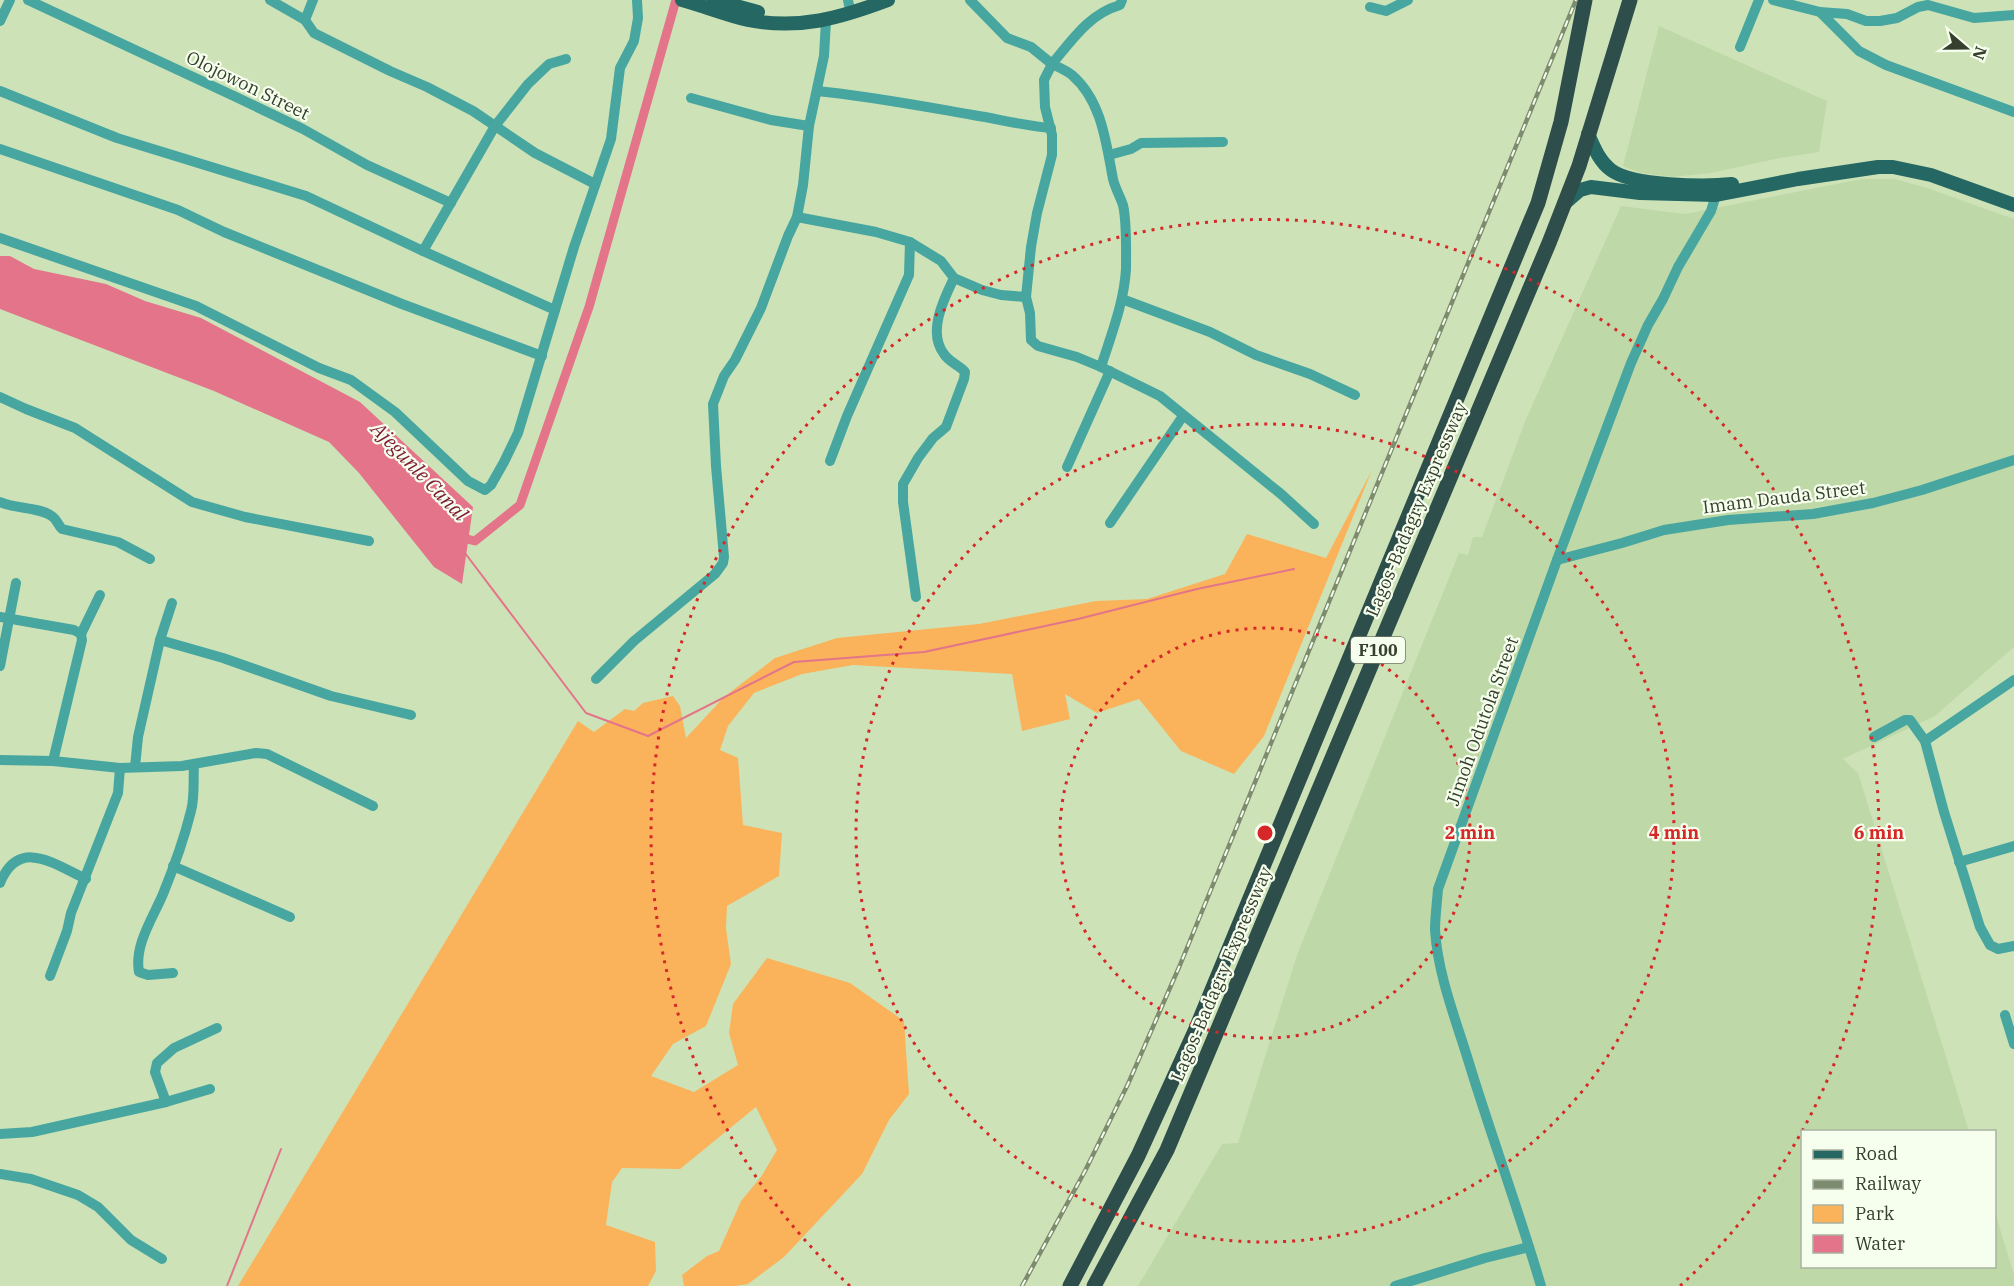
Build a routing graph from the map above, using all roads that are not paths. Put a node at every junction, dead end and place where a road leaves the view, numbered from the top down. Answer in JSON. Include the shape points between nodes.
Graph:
{"nodes":[{"id":1,"x":10,"y":0,"type":"edge"},
{"id":2,"x":28,"y":0,"type":"edge"},
{"id":3,"x":270,"y":0,"type":"edge"},
{"id":4,"x":313,"y":0,"type":"edge"},
{"id":5,"x":637,"y":0,"type":"edge"},
{"id":6,"x":682,"y":0,"type":"edge"},
{"id":7,"x":863,"y":0,"type":"edge"},
{"id":8,"x":888,"y":0,"type":"edge"},
{"id":9,"x":970,"y":0,"type":"edge"},
{"id":10,"x":1122,"y":0,"type":"edge"},
{"id":11,"x":1408,"y":0,"type":"edge"},
{"id":12,"x":1585,"y":0,"type":"edge"},
{"id":13,"x":1630,"y":0,"type":"edge"},
{"id":14,"x":1759,"y":0,"type":"edge"},
{"id":15,"x":1773,"y":0,"type":"edge"},
{"id":16,"x":718,"y":3,"type":"edge"},
{"id":17,"x":849,"y":3,"type":"edge"},
{"id":18,"x":1943,"y":4,"type":"edge"},
{"id":19,"x":1370,"y":7,"type":"dead end"},
{"id":20,"x":1820,"y":12,"type":"junction"},
{"id":21,"x":2014,"y":15,"type":"edge"},
{"id":22,"x":305,"y":20,"type":"junction"},
{"id":23,"x":0,"y":21,"type":"edge"},
{"id":24,"x":826,"y":21,"type":"junction"},
{"id":25,"x":1740,"y":47,"type":"dead end"},
{"id":26,"x":566,"y":59,"type":"dead end"},
{"id":27,"x":1052,"y":64,"type":"junction"},
{"id":28,"x":817,"y":91,"type":"junction"},
{"id":29,"x":0,"y":92,"type":"edge"},
{"id":30,"x":692,"y":98,"type":"dead end"},
{"id":31,"x":2014,"y":112,"type":"edge"},
{"id":32,"x":495,"y":126,"type":"junction"},
{"id":33,"x":809,"y":126,"type":"junction"},
{"id":34,"x":1051,"y":128,"type":"junction"},
{"id":35,"x":1588,"y":134,"type":"junction"},
{"id":36,"x":1224,"y":142,"type":"dead end"},
{"id":37,"x":0,"y":149,"type":"edge"},
{"id":38,"x":1108,"y":155,"type":"junction"},
{"id":39,"x":595,"y":184,"type":"junction"},
{"id":40,"x":1716,"y":190,"type":"junction"},
{"id":41,"x":2005,"y":197,"type":"edge"},
{"id":42,"x":1565,"y":203,"type":"junction"},
{"id":43,"x":451,"y":204,"type":"junction"},
{"id":44,"x":2014,"y":205,"type":"edge"},
{"id":45,"x":797,"y":217,"type":"junction"},
{"id":46,"x":0,"y":238,"type":"edge"},
{"id":47,"x":910,"y":242,"type":"junction"},
{"id":48,"x":423,"y":252,"type":"junction"},
{"id":49,"x":954,"y":278,"type":"junction"},
{"id":50,"x":1026,"y":297,"type":"junction"},
{"id":51,"x":1122,"y":299,"type":"junction"},
{"id":52,"x":555,"y":310,"type":"junction"},
{"id":53,"x":542,"y":356,"type":"junction"},
{"id":54,"x":1106,"y":369,"type":"junction"},
{"id":55,"x":1355,"y":395,"type":"dead end"},
{"id":56,"x":0,"y":397,"type":"edge"},
{"id":57,"x":1183,"y":416,"type":"junction"},
{"id":58,"x":2014,"y":460,"type":"edge"},
{"id":59,"x":830,"y":461,"type":"dead end"},
{"id":60,"x":1067,"y":467,"type":"dead end"},
{"id":61,"x":0,"y":502,"type":"edge"},
{"id":62,"x":1110,"y":523,"type":"dead end"},
{"id":63,"x":1314,"y":524,"type":"dead end"},
{"id":64,"x":369,"y":541,"type":"dead end"},
{"id":65,"x":150,"y":559,"type":"dead end"},
{"id":66,"x":1557,"y":560,"type":"junction"},
{"id":67,"x":16,"y":583,"type":"dead end"},
{"id":68,"x":100,"y":595,"type":"dead end"},
{"id":69,"x":916,"y":597,"type":"dead end"},
{"id":70,"x":172,"y":603,"type":"dead end"},
{"id":71,"x":4,"y":618,"type":"edge"},
{"id":72,"x":81,"y":634,"type":"junction"},
{"id":73,"x":160,"y":640,"type":"junction"},
{"id":74,"x":0,"y":666,"type":"edge"},
{"id":75,"x":596,"y":679,"type":"dead end"},
{"id":76,"x":2014,"y":680,"type":"edge"},
{"id":77,"x":411,"y":715,"type":"dead end"},
{"id":78,"x":1874,"y":737,"type":"dead end"},
{"id":79,"x":1925,"y":741,"type":"junction"},
{"id":80,"x":0,"y":760,"type":"edge"},
{"id":81,"x":53,"y":761,"type":"junction"},
{"id":82,"x":194,"y":765,"type":"junction"},
{"id":83,"x":135,"y":767,"type":"junction"},
{"id":84,"x":120,"y":768,"type":"junction"},
{"id":85,"x":373,"y":806,"type":"dead end"},
{"id":86,"x":2014,"y":846,"type":"edge"},
{"id":87,"x":1959,"y":862,"type":"junction"},
{"id":88,"x":173,"y":866,"type":"junction"},
{"id":89,"x":86,"y":879,"type":"junction"},
{"id":90,"x":0,"y":883,"type":"edge"},
{"id":91,"x":290,"y":917,"type":"dead end"},
{"id":92,"x":2014,"y":946,"type":"edge"},
{"id":93,"x":172,"y":973,"type":"dead end"},
{"id":94,"x":50,"y":976,"type":"dead end"},
{"id":95,"x":2005,"y":1015,"type":"dead end"},
{"id":96,"x":217,"y":1028,"type":"dead end"},
{"id":97,"x":2014,"y":1044,"type":"edge"},
{"id":98,"x":210,"y":1089,"type":"dead end"},
{"id":99,"x":166,"y":1102,"type":"junction"},
{"id":100,"x":0,"y":1134,"type":"edge"},
{"id":101,"x":0,"y":1174,"type":"edge"},
{"id":102,"x":1530,"y":1247,"type":"junction"},
{"id":103,"x":162,"y":1259,"type":"dead end"},
{"id":104,"x":1070,"y":1286,"type":"edge"},
{"id":105,"x":1094,"y":1286,"type":"edge"},
{"id":106,"x":1395,"y":1286,"type":"edge"},
{"id":107,"x":1541,"y":1286,"type":"edge"}],
"edges":[{"from":1,"to":23,"type":"street"},
{"from":2,"to":43,"type":"street","name":"Olojowon Street","via":[[303,129],[367,165]]},
{"from":3,"to":22,"type":"street"},
{"from":4,"to":22,"type":"street"},
{"from":5,"to":39,"type":"street","via":[[634,41],[620,68],[611,140]]},
{"from":6,"to":16,"type":"main road"},
{"from":7,"to":17,"type":"main road"},
{"from":8,"to":24,"type":"main road"},
{"from":9,"to":27,"type":"street","via":[[1007,38],[1031,47]]},
{"from":10,"to":27,"type":"street","via":[[1120,5],[1104,10],[1087,23]]},
{"from":11,"to":19,"type":"street","via":[[1386,11]]},
{"from":12,"to":104,"type":"highway","name":"Lagos-Badagry Expressway","number":"F100","via":[[1561,122],[1533,214],[1195,1031],[1138,1156]]},
{"from":13,"to":35,"type":"highway","name":"Lagos-Badagry Expressway","number":"F100"},
{"from":14,"to":25,"type":"street"},
{"from":15,"to":20,"type":"street"},
{"from":16,"to":17,"type":"main road","via":[[773,14],[825,12]]},
{"from":16,"to":24,"type":"main road","via":[[749,20]]},
{"from":18,"to":20,"type":"street","via":[[1918,7],[1904,16],[1880,21]]},
{"from":18,"to":21,"type":"street","via":[[1974,18]]},
{"from":20,"to":31,"type":"street","via":[[1859,51],[1886,65]]},
{"from":22,"to":32,"type":"street","via":[[314,33],[427,87]]},
{"from":24,"to":28,"type":"street"},
{"from":26,"to":32,"type":"street","via":[[549,64]]},
{"from":27,"to":34,"type":"street","via":[[1044,80]]},
{"from":27,"to":38,"type":"street","via":[[1070,73],[1086,93],[1104,127]]},
{"from":28,"to":33,"type":"street"},
{"from":28,"to":34,"type":"street"},
{"from":29,"to":48,"type":"street","via":[[117,138],[306,196]]},
{"from":30,"to":33,"type":"street","via":[[771,120]]},
{"from":32,"to":39,"type":"street","via":[[535,153]]},
{"from":32,"to":43,"type":"street"},
{"from":33,"to":45,"type":"street"},
{"from":34,"to":50,"type":"street","via":[[1052,155],[1037,213]]},
{"from":35,"to":40,"type":"main road","via":[[1603,162],[1620,176]]},
{"from":35,"to":42,"type":"highway","name":"Lagos-Badagry Expressway","number":"F100"},
{"from":36,"to":38,"type":"street","via":[[1141,143]]},
{"from":37,"to":53,"type":"street","via":[[178,210],[402,304]]},
{"from":38,"to":51,"type":"street","via":[[1125,224]]},
{"from":39,"to":52,"type":"street"},
{"from":40,"to":41,"type":"main road","via":[[1839,165],[1894,160],[1923,166]]},
{"from":40,"to":42,"type":"main road","via":[[1640,193],[1591,187],[1580,190]]},
{"from":40,"to":66,"type":"street","name":"Jimoh Odutola Street","via":[[1711,211],[1648,325]]},
{"from":41,"to":44,"type":"main road"},
{"from":42,"to":105,"type":"highway","name":"Lagos-Badagry Expressway","number":"F100","via":[[1172,1139]]},
{"from":43,"to":48,"type":"street"},
{"from":45,"to":47,"type":"street"},
{"from":45,"to":75,"type":"street","via":[[761,308],[713,404],[723,563]]},
{"from":46,"to":53,"type":"street","via":[[195,306],[351,380],[395,412],[468,481],[485,490],[518,433]]},
{"from":47,"to":49,"type":"street","via":[[941,261]]},
{"from":47,"to":59,"type":"street","via":[[909,275]]},
{"from":48,"to":52,"type":"street"},
{"from":49,"to":50,"type":"street","via":[[982,290]]},
{"from":49,"to":69,"type":"street","via":[[942,304],[937,338],[942,353],[965,372],[964,379],[946,427],[933,438],[903,483]]},
{"from":50,"to":54,"type":"street","via":[[1031,340],[1038,346]]},
{"from":51,"to":54,"type":"street"},
{"from":51,"to":55,"type":"street","via":[[1210,332]]},
{"from":52,"to":53,"type":"street"},
{"from":54,"to":57,"type":"street","via":[[1160,396]]},
{"from":54,"to":60,"type":"street"},
{"from":56,"to":64,"type":"street","via":[[75,428],[192,502],[245,517]]},
{"from":57,"to":62,"type":"street"},
{"from":57,"to":63,"type":"street"},
{"from":58,"to":66,"type":"street","name":"Imam Dauda Street","via":[[1872,503],[1813,514],[1728,520],[1664,530]]},
{"from":61,"to":65,"type":"street","via":[[42,512],[52,516],[62,529],[118,542]]},
{"from":66,"to":102,"type":"street","name":"Jimoh Odutola Street","via":[[1438,889],[1435,931],[1453,1015]]},
{"from":67,"to":71,"type":"street"},
{"from":68,"to":72,"type":"street"},
{"from":70,"to":73,"type":"street"},
{"from":71,"to":72,"type":"street"},
{"from":71,"to":74,"type":"street"},
{"from":72,"to":81,"type":"street"},
{"from":73,"to":77,"type":"street","via":[[331,696]]},
{"from":73,"to":83,"type":"street"},
{"from":76,"to":79,"type":"street"},
{"from":78,"to":79,"type":"street","via":[[1910,720]]},
{"from":79,"to":87,"type":"street"},
{"from":80,"to":81,"type":"street"},
{"from":81,"to":84,"type":"street"},
{"from":82,"to":83,"type":"street"},
{"from":82,"to":85,"type":"street","via":[[267,754]]},
{"from":82,"to":88,"type":"street","via":[[192,808]]},
{"from":83,"to":84,"type":"street"},
{"from":84,"to":89,"type":"street","via":[[118,793]]},
{"from":86,"to":87,"type":"street"},
{"from":87,"to":92,"type":"street","via":[[1980,927],[1990,945],[1998,949]]},
{"from":88,"to":91,"type":"street"},
{"from":88,"to":93,"type":"street","via":[[137,960],[139,972]]},
{"from":89,"to":90,"type":"street","via":[[27,856],[18,859]]},
{"from":89,"to":94,"type":"street"},
{"from":95,"to":97,"type":"street"},
{"from":96,"to":99,"type":"street","via":[[174,1048],[157,1063],[155,1072]]},
{"from":98,"to":99,"type":"street"},
{"from":99,"to":100,"type":"street","via":[[32,1132]]},
{"from":101,"to":103,"type":"street","via":[[31,1179],[78,1196],[98,1208],[131,1240]]},
{"from":102,"to":106,"type":"street"},
{"from":102,"to":107,"type":"street","name":"Jimoh Odutola Street"}]}
